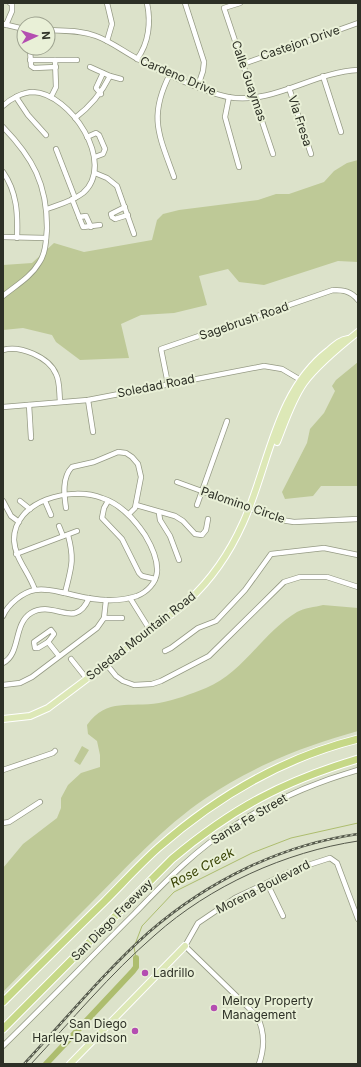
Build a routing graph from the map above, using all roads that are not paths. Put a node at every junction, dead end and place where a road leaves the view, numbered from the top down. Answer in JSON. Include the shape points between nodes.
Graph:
{"nodes":[{"id":1,"x":10,"y":3,"type":"edge"},
{"id":2,"x":107,"y":3,"type":"edge"},
{"id":3,"x":147,"y":3,"type":"edge"},
{"id":4,"x":185,"y":3,"type":"edge"},
{"id":5,"x":240,"y":3,"type":"edge"},
{"id":6,"x":358,"y":23,"type":"edge"},
{"id":7,"x":5,"y":24,"type":"edge"},
{"id":8,"x":16,"y":27,"type":"edge"},
{"id":9,"x":56,"y":30,"type":"edge"},
{"id":10,"x":107,"y":41,"type":"junction"},
{"id":11,"x":30,"y":56,"type":"edge"},
{"id":12,"x":138,"y":59,"type":"junction"},
{"id":13,"x":30,"y":60,"type":"junction"},
{"id":14,"x":55,"y":60,"type":"junction"},
{"id":15,"x":77,"y":60,"type":"dead end"},
{"id":16,"x":243,"y":64,"type":"junction"},
{"id":17,"x":56,"y":67,"type":"junction"},
{"id":18,"x":90,"y":67,"type":"dead end"},
{"id":19,"x":358,"y":70,"type":"edge"},
{"id":20,"x":103,"y":73,"type":"junction"},
{"id":21,"x":170,"y":74,"type":"junction"},
{"id":22,"x":110,"y":76,"type":"junction"},
{"id":23,"x":323,"y":76,"type":"junction"},
{"id":24,"x":121,"y":79,"type":"dead end"},
{"id":25,"x":198,"y":86,"type":"junction"},
{"id":26,"x":289,"y":88,"type":"junction"},
{"id":27,"x":101,"y":94,"type":"junction"},
{"id":28,"x":16,"y":97,"type":"junction"},
{"id":29,"x":51,"y":97,"type":"junction"},
{"id":30,"x":229,"y":97,"type":"junction"},
{"id":31,"x":255,"y":98,"type":"junction"},
{"id":32,"x":3,"y":106,"type":"edge"},
{"id":33,"x":75,"y":118,"type":"junction"},
{"id":34,"x":3,"y":127,"type":"edge"},
{"id":35,"x":341,"y":132,"type":"dead end"},
{"id":36,"x":46,"y":135,"type":"dead end"},
{"id":37,"x":87,"y":137,"type":"junction"},
{"id":38,"x":56,"y":148,"type":"dead end"},
{"id":39,"x":273,"y":154,"type":"dead end"},
{"id":40,"x":311,"y":154,"type":"dead end"},
{"id":41,"x":95,"y":157,"type":"junction"},
{"id":42,"x":239,"y":167,"type":"dead end"},
{"id":43,"x":3,"y":172,"type":"edge"},
{"id":44,"x":95,"y":173,"type":"junction"},
{"id":45,"x":174,"y":177,"type":"dead end"},
{"id":46,"x":73,"y":198,"type":"junction"},
{"id":47,"x":126,"y":207,"type":"junction"},
{"id":48,"x":47,"y":209,"type":"junction"},
{"id":49,"x":128,"y":215,"type":"junction"},
{"id":50,"x":79,"y":217,"type":"junction"},
{"id":51,"x":100,"y":225,"type":"dead end"},
{"id":52,"x":91,"y":227,"type":"junction"},
{"id":53,"x":134,"y":234,"type":"dead end"},
{"id":54,"x":3,"y":237,"type":"edge"},
{"id":55,"x":17,"y":238,"type":"junction"},
{"id":56,"x":46,"y":238,"type":"junction"},
{"id":57,"x":3,"y":296,"type":"edge"},
{"id":58,"x":358,"y":300,"type":"edge"},
{"id":59,"x":358,"y":332,"type":"edge"},
{"id":60,"x":3,"y":350,"type":"edge"},
{"id":61,"x":302,"y":381,"type":"junction"},
{"id":62,"x":168,"y":384,"type":"junction"},
{"id":63,"x":88,"y":400,"type":"junction"},
{"id":64,"x":60,"y":402,"type":"junction"},
{"id":65,"x":29,"y":405,"type":"junction"},
{"id":66,"x":3,"y":407,"type":"edge"},
{"id":67,"x":227,"y":421,"type":"dead end"},
{"id":68,"x":93,"y":432,"type":"dead end"},
{"id":69,"x":31,"y":438,"type":"dead end"},
{"id":70,"x":176,"y":482,"type":"dead end"},
{"id":71,"x":202,"y":491,"type":"junction"},
{"id":72,"x":64,"y":494,"type":"junction"},
{"id":73,"x":3,"y":501,"type":"edge"},
{"id":74,"x":20,"y":501,"type":"dead end"},
{"id":75,"x":44,"y":501,"type":"junction"},
{"id":76,"x":108,"y":501,"type":"junction"},
{"id":77,"x":136,"y":505,"type":"junction"},
{"id":78,"x":197,"y":505,"type":"dead end"},
{"id":79,"x":66,"y":508,"type":"dead end"},
{"id":80,"x":30,"y":509,"type":"junction"},
{"id":81,"x":249,"y":509,"type":"junction"},
{"id":82,"x":159,"y":513,"type":"junction"},
{"id":83,"x":129,"y":514,"type":"junction"},
{"id":84,"x":51,"y":515,"type":"dead end"},
{"id":85,"x":208,"y":519,"type":"dead end"},
{"id":86,"x":358,"y":519,"type":"edge"},
{"id":87,"x":19,"y":522,"type":"junction"},
{"id":88,"x":59,"y":526,"type":"dead end"},
{"id":89,"x":77,"y":531,"type":"dead end"},
{"id":90,"x":65,"y":536,"type":"junction"},
{"id":91,"x":16,"y":554,"type":"junction"},
{"id":92,"x":358,"y":555,"type":"edge"},
{"id":93,"x":179,"y":560,"type":"dead end"},
{"id":94,"x":155,"y":579,"type":"junction"},
{"id":95,"x":358,"y":587,"type":"edge"},
{"id":96,"x":35,"y":590,"type":"junction"},
{"id":97,"x":65,"y":593,"type":"junction"},
{"id":98,"x":89,"y":598,"type":"junction"},
{"id":99,"x":130,"y":598,"type":"junction"},
{"id":100,"x":106,"y":600,"type":"junction"},
{"id":101,"x":4,"y":612,"type":"edge"},
{"id":102,"x":104,"y":618,"type":"junction"},
{"id":103,"x":122,"y":618,"type":"dead end"},
{"id":104,"x":150,"y":630,"type":"junction"},
{"id":105,"x":48,"y":642,"type":"junction"},
{"id":106,"x":165,"y":651,"type":"dead end"},
{"id":107,"x":59,"y":656,"type":"junction"},
{"id":108,"x":71,"y":659,"type":"dead end"},
{"id":109,"x":3,"y":662,"type":"edge"},
{"id":110,"x":107,"y":665,"type":"junction"},
{"id":111,"x":87,"y":679,"type":"junction"},
{"id":112,"x":3,"y":685,"type":"edge"},
{"id":113,"x":3,"y":719,"type":"edge"},
{"id":114,"x":358,"y":739,"type":"edge"},
{"id":115,"x":55,"y":751,"type":"dead end"},
{"id":116,"x":358,"y":759,"type":"edge"},
{"id":117,"x":3,"y":770,"type":"edge"},
{"id":118,"x":358,"y":770,"type":"edge"},
{"id":119,"x":40,"y":802,"type":"dead end"},
{"id":120,"x":3,"y":823,"type":"edge"},
{"id":121,"x":267,"y":883,"type":"junction"},
{"id":122,"x":283,"y":916,"type":"dead end"},
{"id":123,"x":358,"y":919,"type":"edge"},
{"id":124,"x":187,"y":943,"type":"junction"},
{"id":125,"x":3,"y":1002,"type":"edge"},
{"id":126,"x":3,"y":1030,"type":"edge"},
{"id":127,"x":3,"y":1046,"type":"edge"},
{"id":128,"x":70,"y":1064,"type":"edge"},
{"id":129,"x":260,"y":1064,"type":"edge"}],
"edges":[{"from":1,"to":7,"type":"street","via":[[12,11]]},
{"from":2,"to":10,"type":"street","via":[[112,24]]},
{"from":3,"to":12,"type":"street","via":[[149,28]]},
{"from":4,"to":25,"type":"street","via":[[204,62]]},
{"from":5,"to":16,"type":"street","name":"Calle Guaymas","via":[[224,8]]},
{"from":6,"to":16,"type":"street","name":"Castejon Drive"},
{"from":7,"to":8,"type":"street"},
{"from":9,"to":10,"type":"street","name":"Cardeno Drive","via":[[83,32]]},
{"from":10,"to":12,"type":"street","name":"Cardeno Drive"},
{"from":11,"to":13,"type":"street"},
{"from":12,"to":21,"type":"street","name":"Cardeno Drive"},
{"from":13,"to":14,"type":"street"},
{"from":13,"to":17,"type":"street","via":[[34,68]]},
{"from":14,"to":15,"type":"street"},
{"from":14,"to":17,"type":"street"},
{"from":16,"to":31,"type":"street","name":"Calle Guaymas"},
{"from":17,"to":29,"type":"street","via":[[56,87]]},
{"from":18,"to":20,"type":"street"},
{"from":19,"to":23,"type":"street","name":"Cardeno Drive"},
{"from":20,"to":22,"type":"street"},
{"from":20,"to":27,"type":"street","via":[[96,88]]},
{"from":21,"to":25,"type":"street","name":"Cardeno Drive"},
{"from":21,"to":45,"type":"street","via":[[160,97],[156,120]]},
{"from":22,"to":24,"type":"street"},
{"from":22,"to":27,"type":"street"},
{"from":23,"to":26,"type":"street","name":"Cardeno Drive"},
{"from":23,"to":35,"type":"street"},
{"from":25,"to":30,"type":"street","name":"Cardeno Drive"},
{"from":26,"to":31,"type":"street","name":"Cardeno Drive"},
{"from":26,"to":40,"type":"street","name":"Via Fresa"},
{"from":27,"to":33,"type":"street"},
{"from":28,"to":29,"type":"street","via":[[32,92]]},
{"from":28,"to":32,"type":"street"},
{"from":28,"to":36,"type":"street"},
{"from":29,"to":33,"type":"street"},
{"from":30,"to":31,"type":"street","name":"Cardeno Drive"},
{"from":30,"to":42,"type":"street","via":[[225,117]]},
{"from":31,"to":39,"type":"street","name":"Calle Guaymas"},
{"from":33,"to":37,"type":"street"},
{"from":34,"to":48,"type":"street","via":[[26,152],[32,163],[42,186]]},
{"from":37,"to":41,"type":"street"},
{"from":37,"to":41,"type":"street","via":[[96,133],[105,149],[103,154]]},
{"from":38,"to":46,"type":"street"},
{"from":41,"to":44,"type":"street"},
{"from":43,"to":55,"type":"street","via":[[16,206]]},
{"from":44,"to":46,"type":"street","via":[[87,188]]},
{"from":44,"to":47,"type":"street","via":[[117,186]]},
{"from":46,"to":48,"type":"street"},
{"from":46,"to":50,"type":"street"},
{"from":47,"to":49,"type":"street"},
{"from":47,"to":49,"type":"street","via":[[111,214],[115,219]]},
{"from":48,"to":56,"type":"street"},
{"from":49,"to":53,"type":"street"},
{"from":50,"to":52,"type":"street","via":[[83,227]]},
{"from":50,"to":52,"type":"street","via":[[86,216]]},
{"from":51,"to":52,"type":"street"},
{"from":54,"to":55,"type":"street"},
{"from":55,"to":56,"type":"street"},
{"from":56,"to":57,"type":"street","via":[[44,253],[34,270]]},
{"from":58,"to":62,"type":"street","name":"Sagebrush Road","via":[[349,292],[333,290],[162,349]]},
{"from":59,"to":61,"type":"main road","name":"Soledad Mountain Road","via":[[318,359]]},
{"from":60,"to":64,"type":"street","via":[[20,348],[48,363],[58,379]]},
{"from":61,"to":62,"type":"street","name":"Soledad Road","via":[[282,369],[264,366]]},
{"from":61,"to":81,"type":"main road","name":"Soledad Mountain Road","via":[[290,396]]},
{"from":62,"to":63,"type":"street","name":"Soledad Road"},
{"from":63,"to":64,"type":"street","name":"Soledad Road"},
{"from":63,"to":68,"type":"street"},
{"from":64,"to":65,"type":"street","name":"Soledad Road"},
{"from":65,"to":66,"type":"street","name":"Soledad Road"},
{"from":65,"to":69,"type":"street"},
{"from":67,"to":71,"type":"street"},
{"from":70,"to":71,"type":"street","name":"Palomino Circle"},
{"from":71,"to":78,"type":"street"},
{"from":71,"to":81,"type":"street","name":"Palomino Circle"},
{"from":72,"to":75,"type":"street"},
{"from":72,"to":76,"type":"street","via":[[87,494]]},
{"from":72,"to":77,"type":"street","via":[[67,476],[72,467],[94,462],[114,453],[126,453],[136,461],[140,470]]},
{"from":72,"to":79,"type":"street"},
{"from":73,"to":87,"type":"street","via":[[9,513]]},
{"from":74,"to":80,"type":"street"},
{"from":75,"to":80,"type":"street"},
{"from":75,"to":84,"type":"street"},
{"from":76,"to":83,"type":"street"},
{"from":76,"to":94,"type":"street","via":[[102,518],[122,539],[139,573]]},
{"from":77,"to":82,"type":"street"},
{"from":77,"to":83,"type":"street"},
{"from":80,"to":87,"type":"street"},
{"from":81,"to":86,"type":"street","name":"Palomino Circle","via":[[294,522]]},
{"from":81,"to":104,"type":"main road","name":"Soledad Mountain Road","via":[[235,541],[214,573],[188,601]]},
{"from":82,"to":85,"type":"street","via":[[175,516],[198,535],[205,532]]},
{"from":82,"to":93,"type":"street"},
{"from":83,"to":94,"type":"street","via":[[152,548],[156,564]]},
{"from":87,"to":91,"type":"street","via":[[15,536]]},
{"from":88,"to":90,"type":"street"},
{"from":89,"to":90,"type":"street"},
{"from":90,"to":91,"type":"street"},
{"from":90,"to":97,"type":"street","via":[[72,552],[73,563]]},
{"from":91,"to":96,"type":"street"},
{"from":92,"to":106,"type":"street","via":[[324,548],[270,554],[245,590],[216,621],[198,628]]},
{"from":94,"to":99,"type":"street","via":[[145,592]]},
{"from":95,"to":110,"type":"street","via":[[327,577],[300,577],[284,582],[209,656],[156,683],[134,685],[123,681]]},
{"from":96,"to":97,"type":"street"},
{"from":96,"to":101,"type":"street","via":[[18,598]]},
{"from":97,"to":98,"type":"street"},
{"from":98,"to":100,"type":"street"},
{"from":98,"to":109,"type":"street","via":[[83,610],[77,614],[45,609],[27,616],[19,627],[11,656]]},
{"from":99,"to":100,"type":"street"},
{"from":99,"to":104,"type":"street"},
{"from":100,"to":102,"type":"street"},
{"from":102,"to":103,"type":"street"},
{"from":102,"to":107,"type":"street","via":[[97,628]]},
{"from":104,"to":110,"type":"main road","name":"Soledad Mountain Road"},
{"from":105,"to":105,"type":"street","via":[[54,634],[51,630],[33,644],[38,648]]},
{"from":105,"to":107,"type":"street"},
{"from":107,"to":112,"type":"street","via":[[32,677],[20,683]]},
{"from":108,"to":111,"type":"street"},
{"from":110,"to":111,"type":"main road","name":"Soledad Mountain Road"},
{"from":111,"to":113,"type":"main road","name":"Soledad Mountain Road","via":[[48,708],[30,716]]},
{"from":114,"to":125,"type":"highway","name":"San Diego Freeway","via":[[264,774],[193,818],[157,849]]},
{"from":115,"to":117,"type":"street"},
{"from":116,"to":126,"type":"highway","name":"San Diego Freeway","via":[[316,772],[276,789],[234,812],[201,835],[172,859]]},
{"from":118,"to":127,"type":"street","name":"Santa Fe Street","via":[[280,798],[231,827],[204,847]]},
{"from":119,"to":120,"type":"street"},
{"from":121,"to":122,"type":"street"},
{"from":121,"to":123,"type":"street","name":"Morena Boulevard","via":[[311,862],[330,858],[337,863]]},
{"from":121,"to":124,"type":"street","name":"Morena Boulevard","via":[[209,914],[198,923]]},
{"from":124,"to":128,"type":"main road","name":"Morena Boulevard"},
{"from":124,"to":129,"type":"street","via":[[206,966],[257,1016],[263,1030],[264,1045]]}]}
